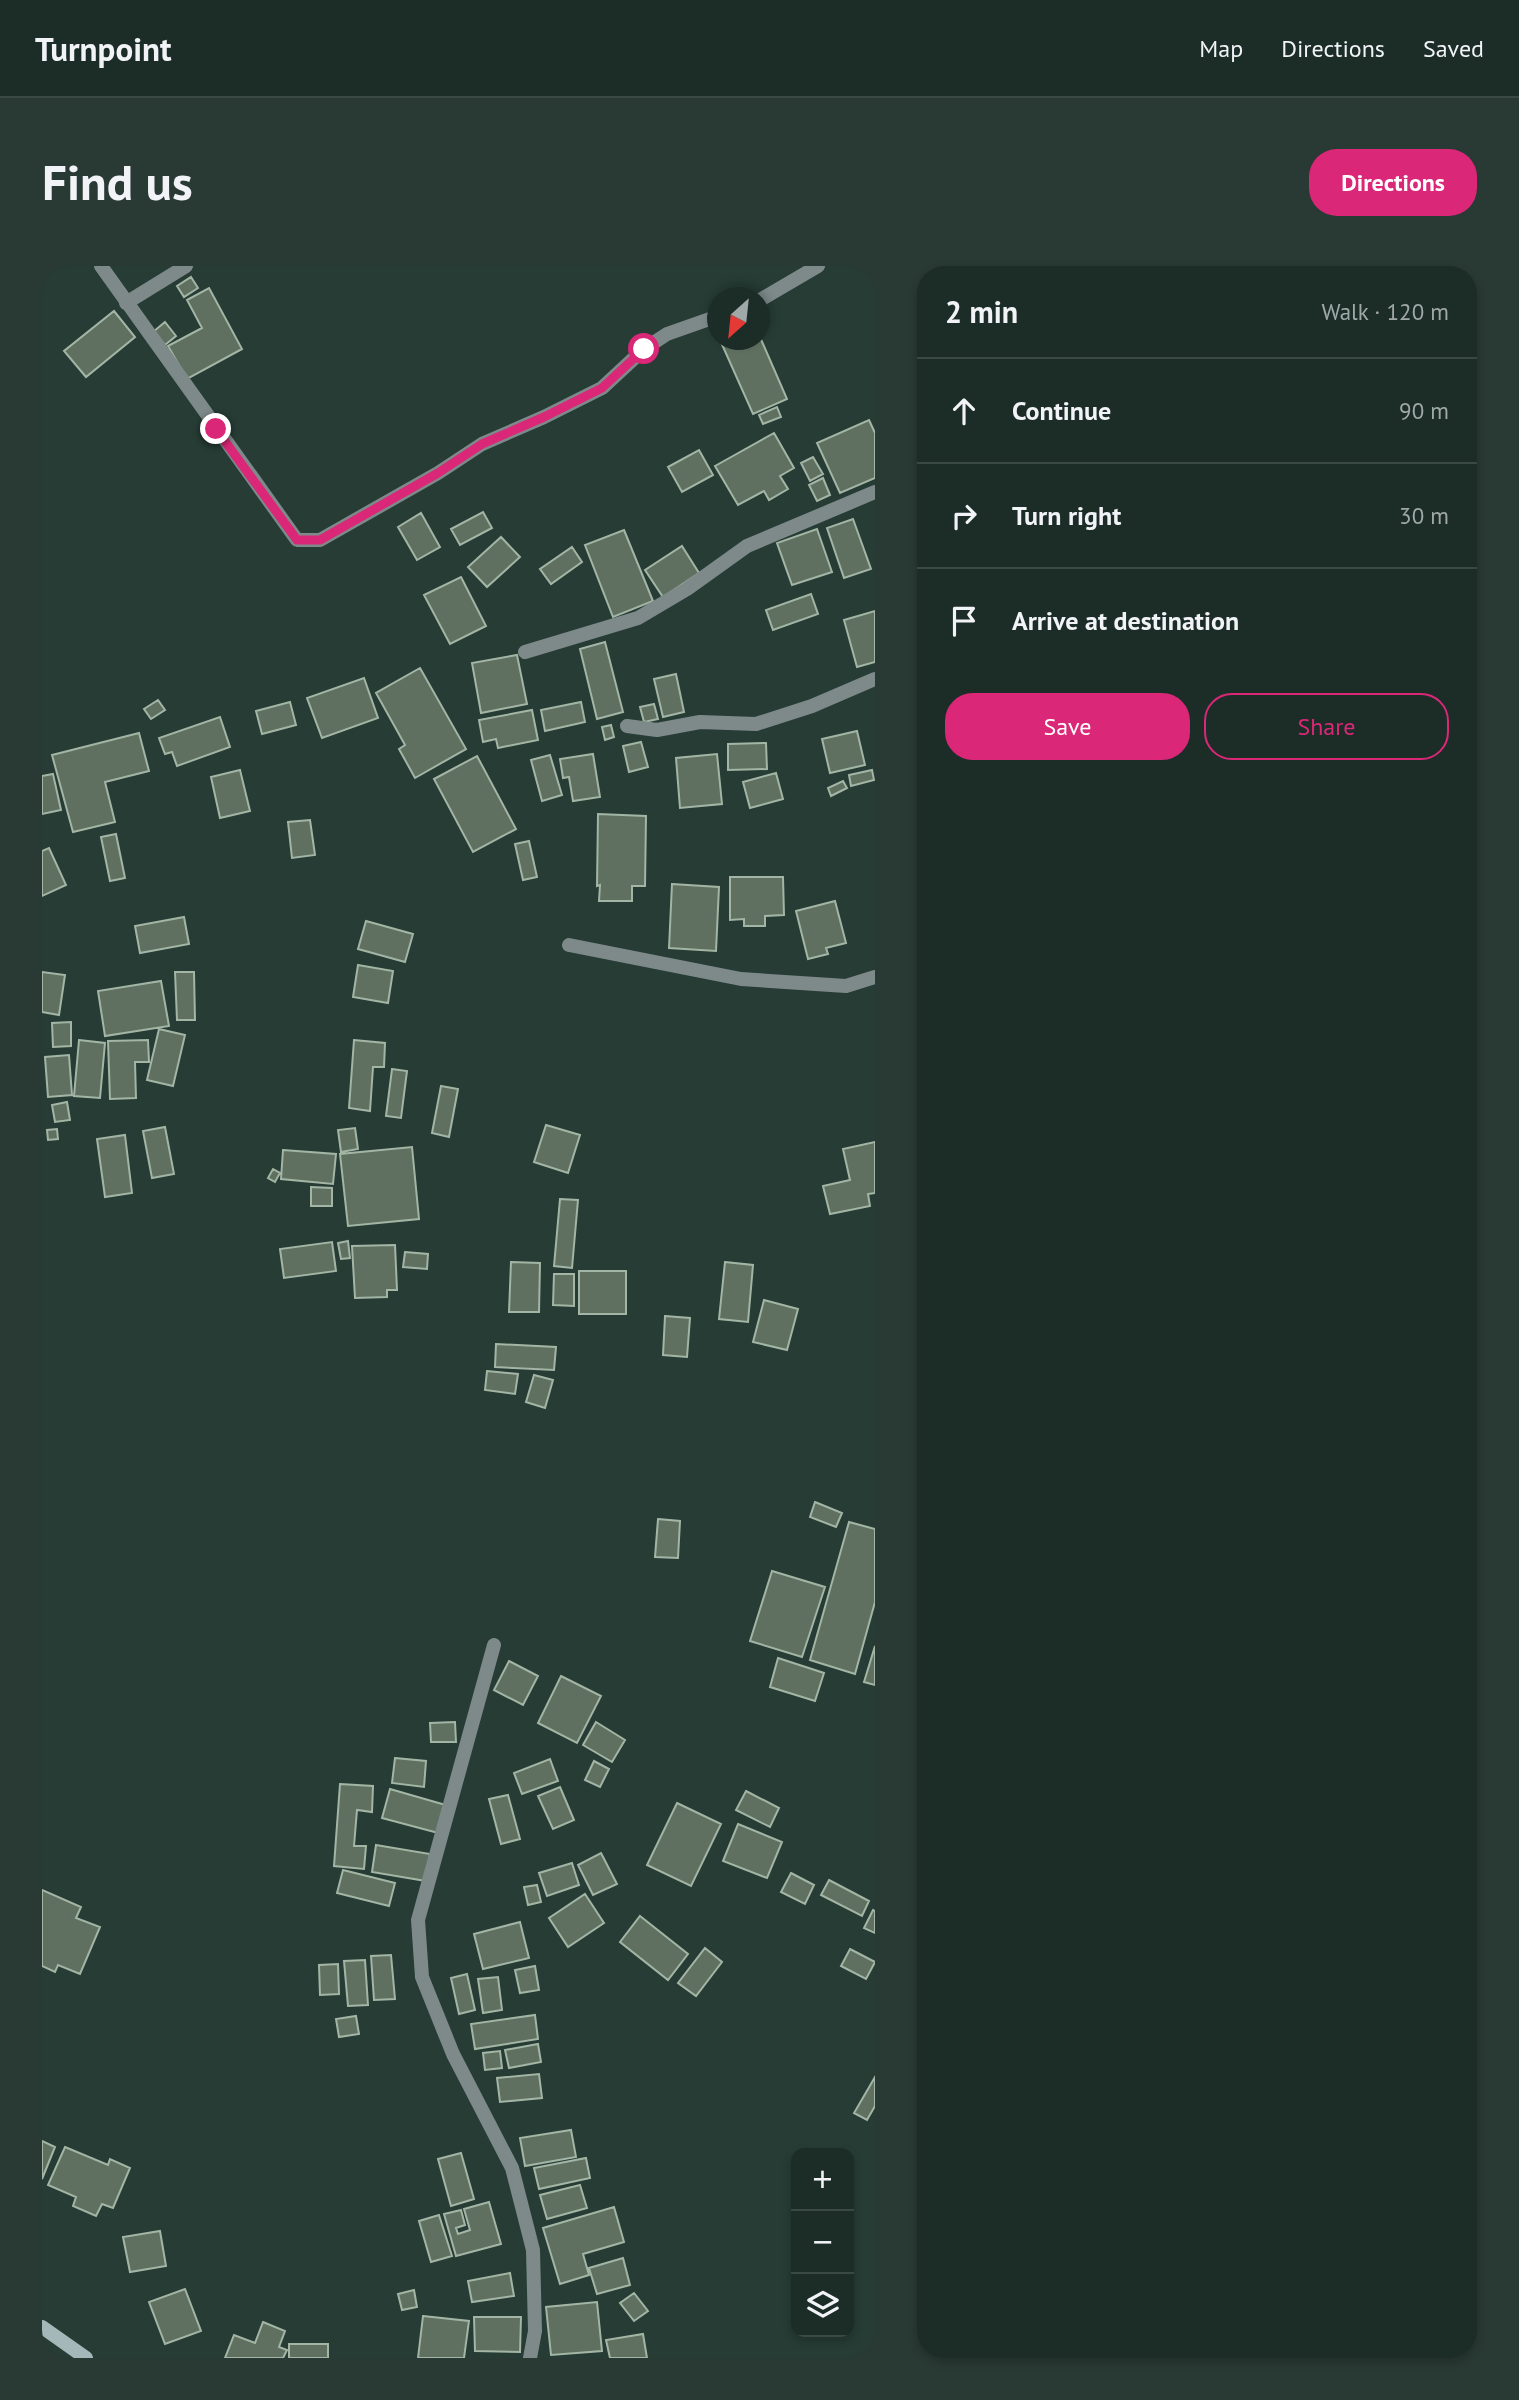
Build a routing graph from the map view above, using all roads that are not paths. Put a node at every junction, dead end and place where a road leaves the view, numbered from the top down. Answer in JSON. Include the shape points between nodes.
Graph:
{"nodes":[{"id":1,"x":101,"y":266,"type":"edge"},
{"id":2,"x":186,"y":266,"type":"edge"},
{"id":3,"x":818,"y":266,"type":"edge"},
{"id":4,"x":770,"y":294,"type":"edge"},
{"id":5,"x":126,"y":303,"type":"junction"},
{"id":6,"x":707,"y":320,"type":"edge"},
{"id":7,"x":875,"y":492,"type":"edge"},
{"id":8,"x":525,"y":652,"type":"dead end"},
{"id":9,"x":875,"y":679,"type":"edge"},
{"id":10,"x":627,"y":726,"type":"dead end"},
{"id":11,"x":569,"y":945,"type":"dead end"},
{"id":12,"x":875,"y":977,"type":"edge"},
{"id":13,"x":494,"y":1645,"type":"dead end"},
{"id":14,"x":42,"y":2327,"type":"edge"},
{"id":15,"x":86,"y":2358,"type":"edge"},
{"id":16,"x":530,"y":2358,"type":"edge"}],
"edges":[{"from":1,"to":5,"type":"street"},
{"from":2,"to":5,"type":"street"},
{"from":3,"to":4,"type":"street"},
{"from":5,"to":6,"type":"street","via":[[297,540],[320,540],[482,444],[602,388],[667,334]]},
{"from":7,"to":8,"type":"street","via":[[747,546],[638,618]]},
{"from":9,"to":10,"type":"street","via":[[757,724],[700,722],[657,730]]},
{"from":11,"to":12,"type":"street","via":[[741,979],[846,986]]},
{"from":13,"to":16,"type":"street","via":[[418,1920],[422,1976],[453,2054],[512,2168],[533,2250],[535,2331]]},
{"from":14,"to":15,"type":"street"}]}
